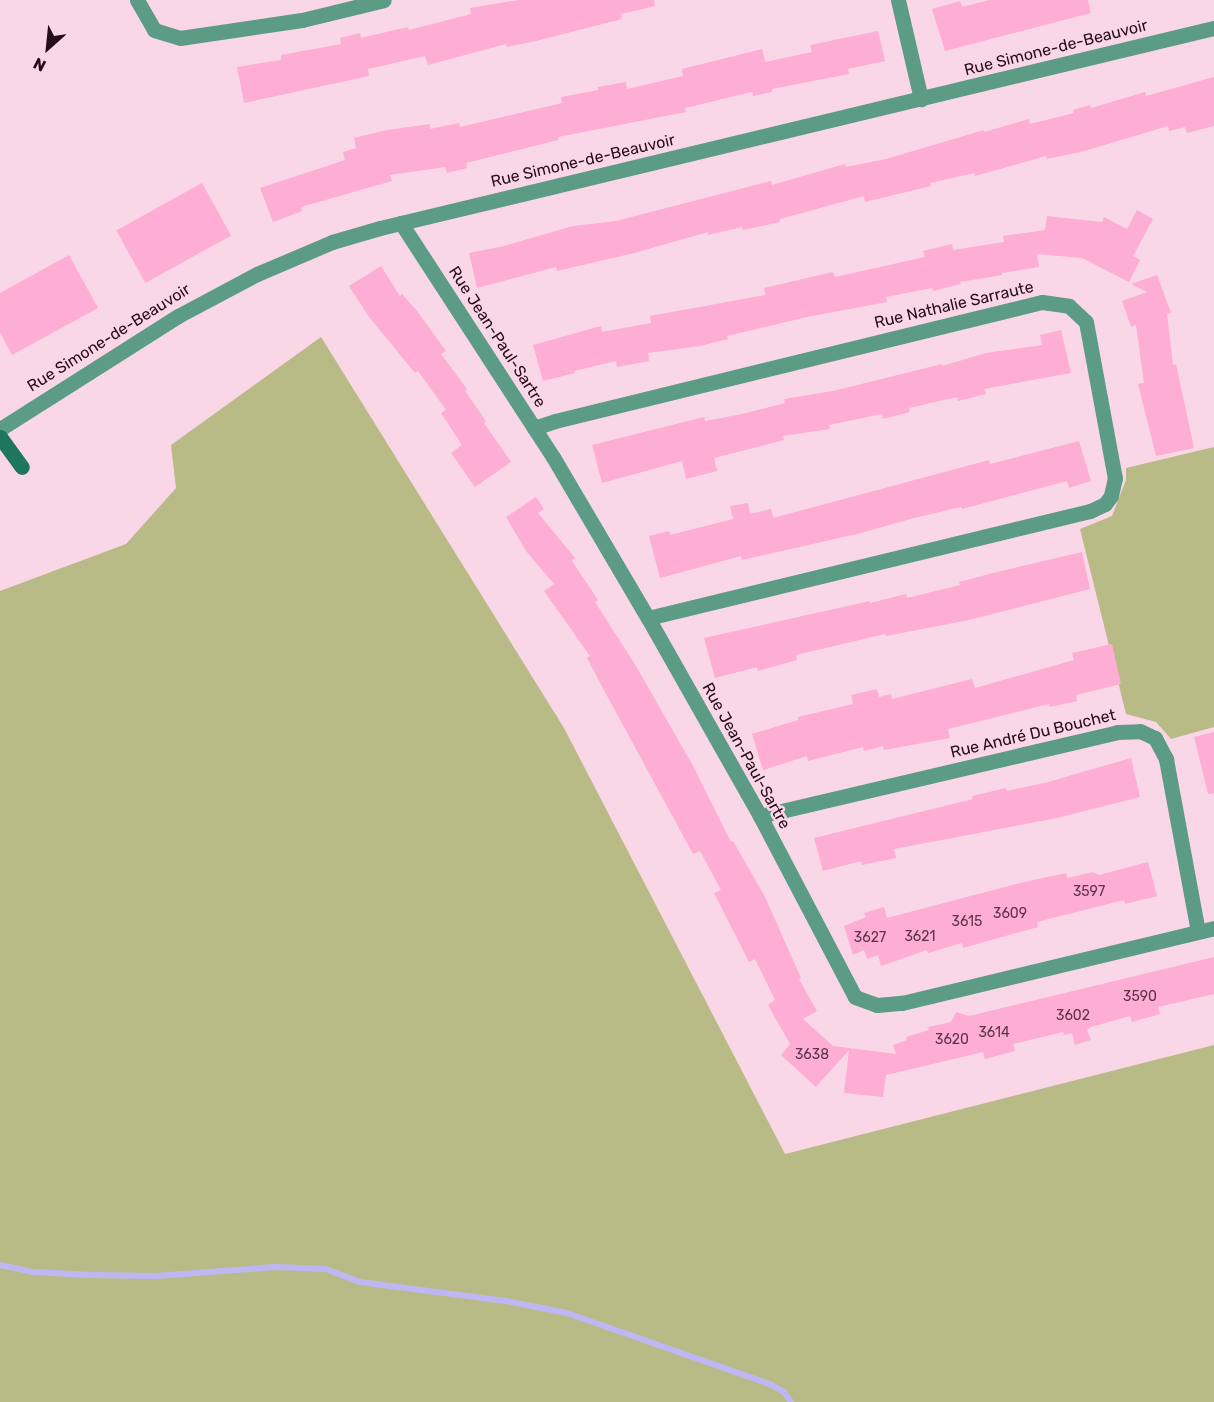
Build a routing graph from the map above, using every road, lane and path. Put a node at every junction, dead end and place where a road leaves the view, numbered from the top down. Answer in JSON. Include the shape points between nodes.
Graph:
{"nodes":[{"id":1,"x":137,"y":0,"type":"edge"},
{"id":2,"x":384,"y":0,"type":"edge"},
{"id":3,"x":898,"y":0,"type":"edge"},
{"id":4,"x":1214,"y":28,"type":"edge"},
{"id":5,"x":921,"y":99,"type":"junction"},
{"id":6,"x":401,"y":223,"type":"junction"},
{"id":7,"x":0,"y":429,"type":"edge"},
{"id":8,"x":534,"y":429,"type":"junction"},
{"id":9,"x":0,"y":436,"type":"edge"},
{"id":10,"x":22,"y":467,"type":"dead end"},
{"id":11,"x":648,"y":618,"type":"junction"},
{"id":12,"x":760,"y":816,"type":"junction"},
{"id":13,"x":1214,"y":928,"type":"edge"},
{"id":14,"x":1198,"y":932,"type":"junction"}],
"edges":[{"from":1,"to":2,"type":"street","via":[[154,30],[180,38],[302,20]]},
{"from":3,"to":5,"type":"street"},
{"from":4,"to":5,"type":"street","name":"Rue Simone-de-Beauvoir"},
{"from":5,"to":6,"type":"street","name":"Rue Simone-de-Beauvoir"},
{"from":6,"to":7,"type":"street","name":"Rue Simone-de-Beauvoir","via":[[332,242],[201,303]]},
{"from":6,"to":8,"type":"street","name":"Rue Jean-Paul-Sartre"},
{"from":8,"to":11,"type":"street","name":"Rue Jean-Paul-Sartre"},
{"from":8,"to":11,"type":"street","name":"Rue Nathalie Sarraute","via":[[1042,302],[1069,306],[1086,322],[1115,478],[1105,504],[1090,511]]},
{"from":9,"to":10,"type":"street"},
{"from":11,"to":12,"type":"street","name":"Rue Jean-Paul-Sartre"},
{"from":12,"to":14,"type":"street","name":"Rue Jean-Paul-Sartre","via":[[846,985],[855,997],[869,1004],[902,1003]]},
{"from":12,"to":14,"type":"street","name":"Rue André Du Bouchet","via":[[1118,732],[1140,731],[1155,738],[1166,759]]},
{"from":13,"to":14,"type":"street","name":"Rue Jean-Paul-Sartre"}]}
